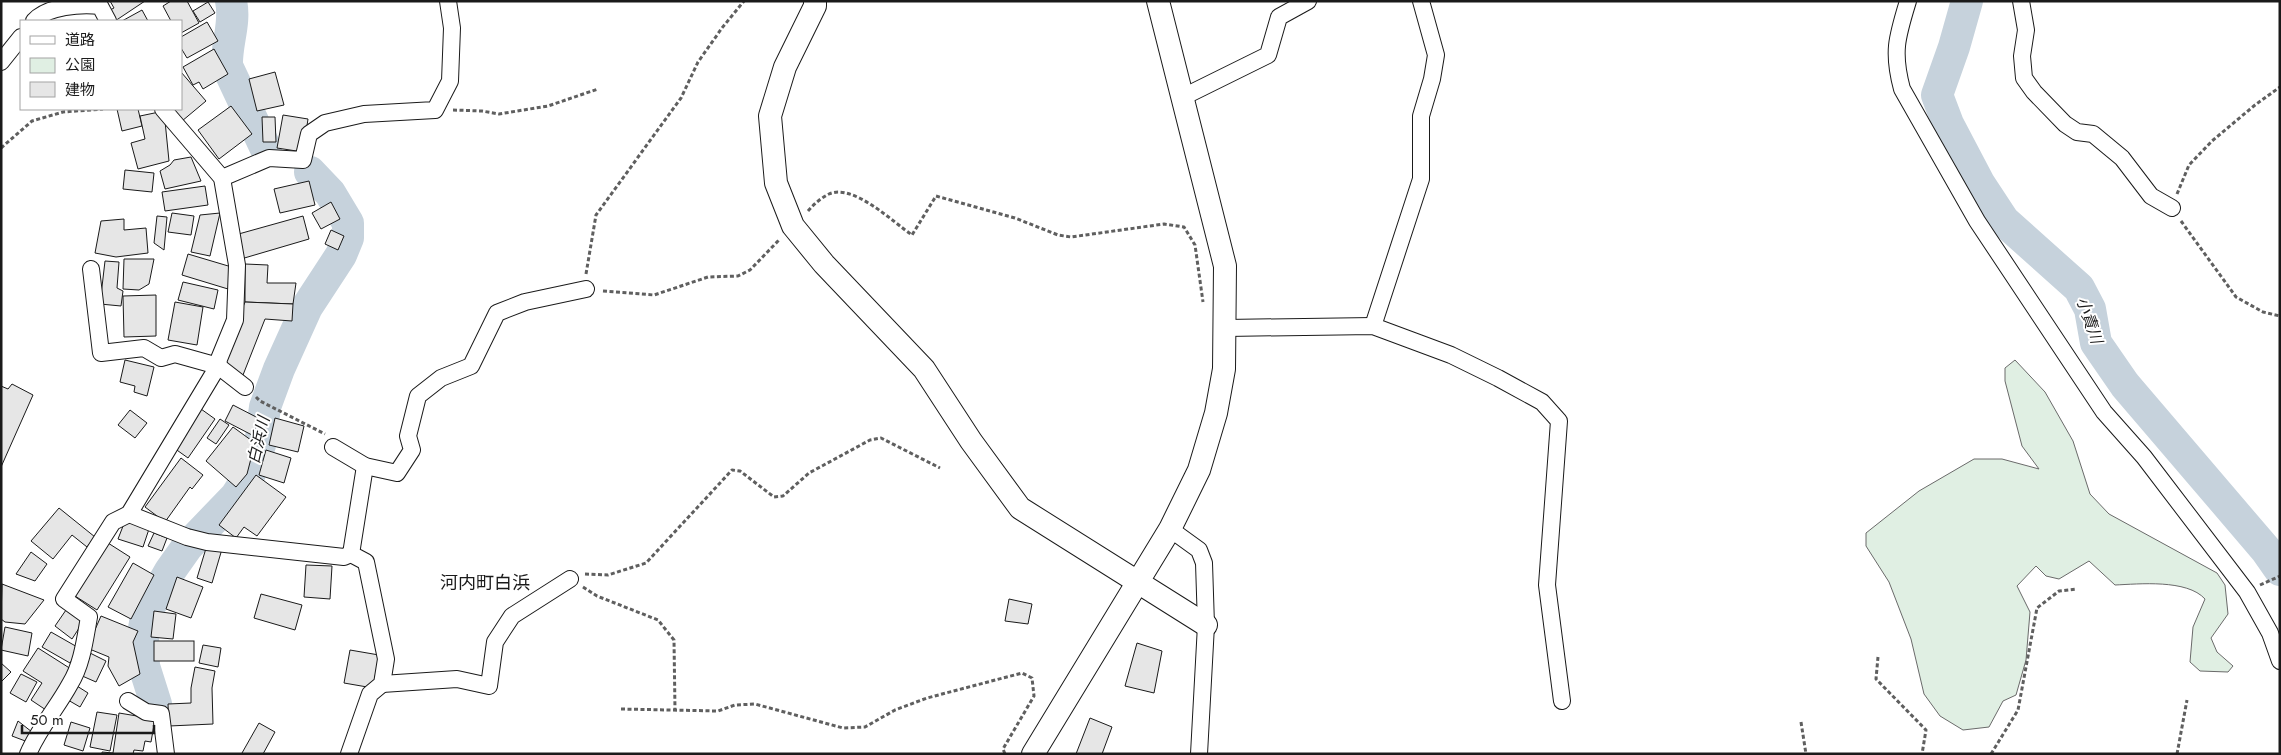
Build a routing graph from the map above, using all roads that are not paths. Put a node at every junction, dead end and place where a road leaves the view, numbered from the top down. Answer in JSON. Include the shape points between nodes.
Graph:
{"nodes":[{"id":1,"x":448,"y":1,"type":"edge"},
{"id":2,"x":815,"y":1,"type":"edge"},
{"id":3,"x":1158,"y":1,"type":"edge"},
{"id":4,"x":1308,"y":1,"type":"edge"},
{"id":5,"x":1421,"y":1,"type":"edge"},
{"id":6,"x":1908,"y":1,"type":"edge"},
{"id":7,"x":2021,"y":1,"type":"edge"},
{"id":8,"x":35,"y":20,"type":"edge"},
{"id":9,"x":107,"y":20,"type":"edge"},
{"id":10,"x":20,"y":38,"type":"edge"},
{"id":11,"x":1,"y":62,"type":"edge"},
{"id":12,"x":1184,"y":97,"type":"junction"},
{"id":13,"x":164,"y":110,"type":"edge"},
{"id":14,"x":222,"y":178,"type":"junction"},
{"id":15,"x":2172,"y":208,"type":"road end"},
{"id":16,"x":91,"y":269,"type":"dead end"},
{"id":17,"x":586,"y":289,"type":"road end"},
{"id":18,"x":1373,"y":326,"type":"junction"},
{"id":19,"x":1226,"y":328,"type":"junction"},
{"id":20,"x":218,"y":366,"type":"junction"},
{"id":21,"x":245,"y":387,"type":"dead end"},
{"id":22,"x":333,"y":447,"type":"road end"},
{"id":23,"x":365,"y":466,"type":"junction"},
{"id":24,"x":129,"y":514,"type":"junction"},
{"id":25,"x":1170,"y":529,"type":"junction"},
{"id":26,"x":351,"y":554,"type":"junction"},
{"id":27,"x":570,"y":579,"type":"road end"},
{"id":28,"x":1138,"y":581,"type":"junction"},
{"id":29,"x":1206,"y":625,"type":"junction"},
{"id":30,"x":2280,"y":660,"type":"edge"},
{"id":31,"x":382,"y":684,"type":"junction"},
{"id":32,"x":128,"y":701,"type":"dead end"},
{"id":33,"x":1562,"y":701,"type":"dead end"},
{"id":34,"x":28,"y":754,"type":"edge"},
{"id":35,"x":166,"y":754,"type":"edge"},
{"id":36,"x":349,"y":754,"type":"edge"},
{"id":37,"x":1033,"y":754,"type":"edge"},
{"id":38,"x":1199,"y":754,"type":"edge"}],
"edges":[{"from":1,"to":14,"type":"street","via":[[452,28],[450,81],[435,110],[364,114],[325,123],[310,134],[304,160],[269,158]]},
{"from":2,"to":28,"type":"street","via":[[785,67],[770,116],[776,183],[793,226],[824,264],[924,370],[970,441],[1020,508]]},
{"from":3,"to":12,"type":"street"},
{"from":4,"to":12,"type":"street","via":[[1279,17],[1268,55]]},
{"from":5,"to":18,"type":"street","via":[[1436,55],[1421,116],[1421,179]]},
{"from":6,"to":30,"type":"street","via":[[1896,38],[1897,71],[1902,89],[1977,221],[2104,412],[2144,457],[2247,592],[2270,633]]},
{"from":7,"to":15,"type":"street","via":[[2026,30],[2022,56],[2024,78],[2034,92],[2065,124],[2077,132],[2093,134],[2122,158],[2151,196]]},
{"from":8,"to":9,"type":"street","via":[[38,16],[76,4],[100,6]]},
{"from":10,"to":11,"type":"street"},
{"from":12,"to":19,"type":"street","via":[[1224,266]]},
{"from":13,"to":14,"type":"street"},
{"from":14,"to":20,"type":"street","via":[[237,265],[235,320]]},
{"from":16,"to":20,"type":"street","via":[[101,353],[144,348],[161,358],[175,354]]},
{"from":17,"to":23,"type":"street","via":[[524,302],[497,313],[471,366],[441,378],[418,396],[408,436],[412,450],[397,473]]},
{"from":18,"to":19,"type":"street"},
{"from":18,"to":33,"type":"street","via":[[1451,355],[1498,378],[1542,402],[1559,421],[1547,585]]},
{"from":19,"to":25,"type":"street","via":[[1224,369],[1216,414],[1199,470]]},
{"from":20,"to":21,"type":"street"},
{"from":20,"to":24,"type":"street"},
{"from":22,"to":23,"type":"street"},
{"from":23,"to":26,"type":"street"},
{"from":24,"to":26,"type":"street","via":[[194,539],[344,556]]},
{"from":24,"to":34,"type":"street","via":[[113,522],[64,599],[89,617],[85,642],[72,683],[35,737]]},
{"from":25,"to":28,"type":"street"},
{"from":25,"to":29,"type":"street","via":[[1199,550],[1204,564]]},
{"from":26,"to":31,"type":"street","via":[[366,562],[386,659]]},
{"from":27,"to":31,"type":"street","via":[[512,616],[495,642],[489,686],[457,679]]},
{"from":28,"to":29,"type":"street"},
{"from":28,"to":37,"type":"street"},
{"from":29,"to":38,"type":"street"},
{"from":31,"to":36,"type":"street","via":[[370,694]]},
{"from":32,"to":35,"type":"street","via":[[146,712],[161,714]]}]}
